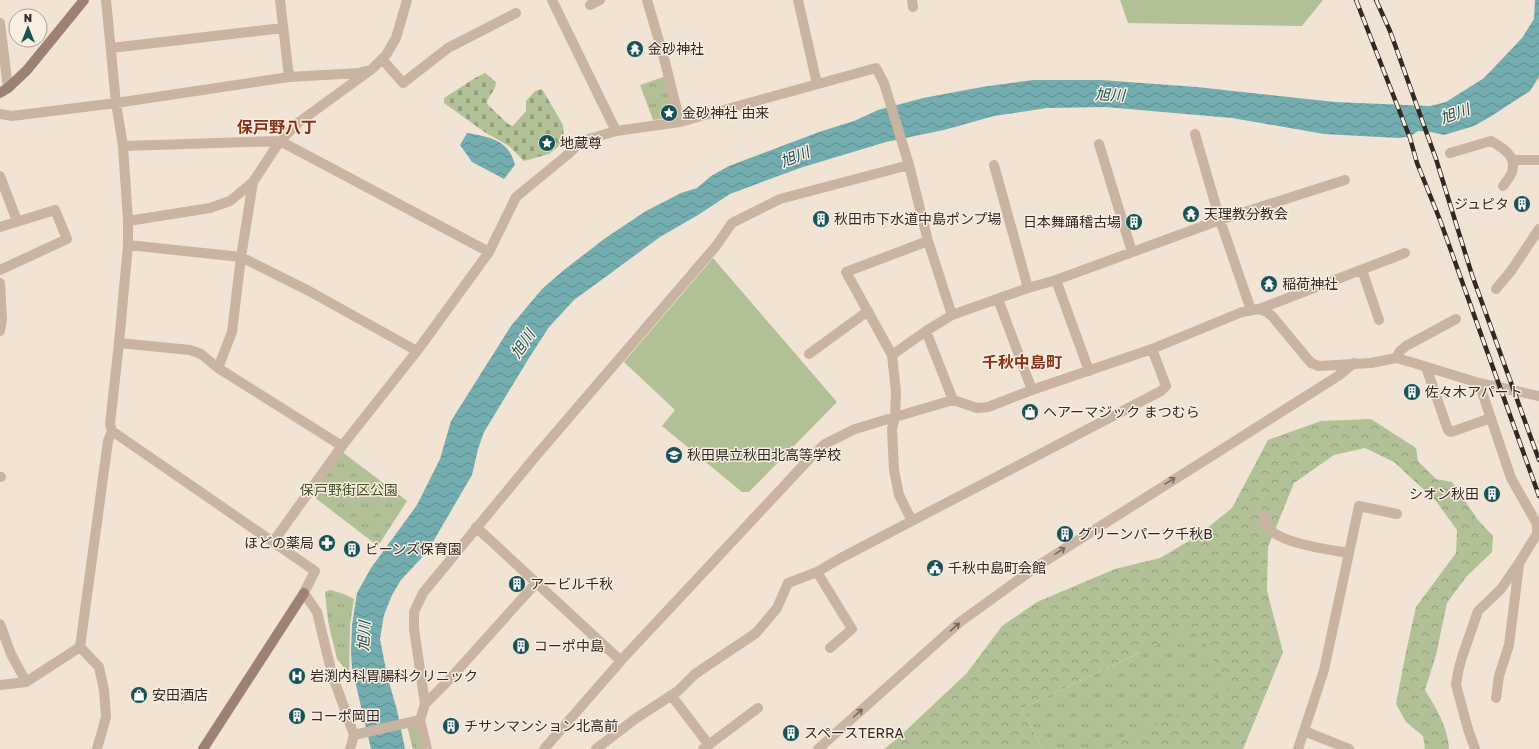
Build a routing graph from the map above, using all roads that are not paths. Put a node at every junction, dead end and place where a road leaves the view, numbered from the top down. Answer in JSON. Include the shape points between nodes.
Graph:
{"nodes":[{"id":1,"x":84,"y":0,"type":"edge"},
{"id":2,"x":106,"y":0,"type":"edge"},
{"id":3,"x":280,"y":0,"type":"edge"},
{"id":4,"x":407,"y":0,"type":"edge"},
{"id":5,"x":552,"y":0,"type":"edge"},
{"id":6,"x":600,"y":0,"type":"edge"},
{"id":7,"x":647,"y":0,"type":"edge"},
{"id":8,"x":798,"y":0,"type":"edge"},
{"id":9,"x":590,"y":5,"type":"dead end"},
{"id":10,"x":516,"y":14,"type":"dead end"},
{"id":11,"x":0,"y":23,"type":"edge"},
{"id":12,"x":283,"y":28,"type":"junction"},
{"id":13,"x":111,"y":48,"type":"junction"},
{"id":14,"x":382,"y":58,"type":"junction"},
{"id":15,"x":372,"y":69,"type":"junction"},
{"id":16,"x":289,"y":77,"type":"junction"},
{"id":17,"x":817,"y":84,"type":"junction"},
{"id":18,"x":4,"y":90,"type":"edge"},
{"id":19,"x":116,"y":103,"type":"junction"},
{"id":20,"x":0,"y":114,"type":"edge"},
{"id":21,"x":680,"y":122,"type":"junction"},
{"id":22,"x":616,"y":131,"type":"junction"},
{"id":23,"x":1195,"y":134,"type":"dead end"},
{"id":24,"x":280,"y":141,"type":"junction"},
{"id":25,"x":1099,"y":144,"type":"dead end"},
{"id":26,"x":123,"y":146,"type":"junction"},
{"id":27,"x":1450,"y":153,"type":"dead end"},
{"id":28,"x":1512,"y":160,"type":"junction"},
{"id":29,"x":1539,"y":160,"type":"edge"},
{"id":30,"x":908,"y":165,"type":"junction"},
{"id":31,"x":994,"y":165,"type":"dead end"},
{"id":32,"x":0,"y":176,"type":"edge"},
{"id":33,"x":1345,"y":180,"type":"dead end"},
{"id":34,"x":254,"y":182,"type":"junction"},
{"id":35,"x":1503,"y":186,"type":"dead end"},
{"id":36,"x":1220,"y":220,"type":"junction"},
{"id":37,"x":17,"y":221,"type":"junction"},
{"id":38,"x":128,"y":221,"type":"junction"},
{"id":39,"x":0,"y":227,"type":"edge"},
{"id":40,"x":1539,"y":229,"type":"edge"},
{"id":41,"x":928,"y":241,"type":"junction"},
{"id":42,"x":128,"y":245,"type":"junction"},
{"id":43,"x":489,"y":252,"type":"junction"},
{"id":44,"x":1132,"y":252,"type":"junction"},
{"id":45,"x":1405,"y":253,"type":"dead end"},
{"id":46,"x":241,"y":258,"type":"junction"},
{"id":47,"x":0,"y":270,"type":"edge"},
{"id":48,"x":1362,"y":270,"type":"junction"},
{"id":49,"x":1056,"y":280,"type":"junction"},
{"id":50,"x":0,"y":283,"type":"edge"},
{"id":51,"x":1028,"y":288,"type":"junction"},
{"id":52,"x":1496,"y":289,"type":"dead end"},
{"id":53,"x":998,"y":299,"type":"junction"},
{"id":54,"x":868,"y":310,"type":"junction"},
{"id":55,"x":1255,"y":310,"type":"junction"},
{"id":56,"x":952,"y":315,"type":"junction"},
{"id":57,"x":1379,"y":320,"type":"dead end"},
{"id":58,"x":1456,"y":320,"type":"dead end"},
{"id":59,"x":0,"y":331,"type":"edge"},
{"id":60,"x":926,"y":331,"type":"junction"},
{"id":61,"x":119,"y":343,"type":"junction"},
{"id":62,"x":1152,"y":349,"type":"junction"},
{"id":63,"x":417,"y":351,"type":"junction"},
{"id":64,"x":809,"y":354,"type":"dead end"},
{"id":65,"x":892,"y":355,"type":"junction"},
{"id":66,"x":1396,"y":358,"type":"junction"},
{"id":67,"x":1354,"y":363,"type":"junction"},
{"id":68,"x":1426,"y":367,"type":"junction"},
{"id":69,"x":218,"y":368,"type":"junction"},
{"id":70,"x":1089,"y":371,"type":"junction"},
{"id":71,"x":1479,"y":383,"type":"junction"},
{"id":72,"x":1032,"y":390,"type":"junction"},
{"id":73,"x":1539,"y":396,"type":"edge"},
{"id":74,"x":953,"y":400,"type":"junction"},
{"id":75,"x":895,"y":417,"type":"junction"},
{"id":76,"x":1491,"y":418,"type":"junction"},
{"id":77,"x":112,"y":431,"type":"junction"},
{"id":78,"x":342,"y":446,"type":"junction"},
{"id":79,"x":1397,"y":514,"type":"dead end"},
{"id":80,"x":1265,"y":516,"type":"dead end"},
{"id":81,"x":912,"y":521,"type":"junction"},
{"id":82,"x":476,"y":527,"type":"junction"},
{"id":83,"x":273,"y":542,"type":"junction"},
{"id":84,"x":1349,"y":553,"type":"junction"},
{"id":85,"x":1519,"y":563,"type":"junction"},
{"id":86,"x":817,"y":572,"type":"junction"},
{"id":87,"x":536,"y":583,"type":"junction"},
{"id":88,"x":304,"y":593,"type":"junction"},
{"id":89,"x":0,"y":624,"type":"edge"},
{"id":90,"x":80,"y":647,"type":"junction"},
{"id":91,"x":830,"y":648,"type":"dead end"},
{"id":92,"x":621,"y":661,"type":"junction"},
{"id":93,"x":26,"y":682,"type":"junction"},
{"id":94,"x":0,"y":685,"type":"edge"},
{"id":95,"x":672,"y":695,"type":"junction"},
{"id":96,"x":1496,"y":698,"type":"dead end"},
{"id":97,"x":425,"y":704,"type":"junction"},
{"id":98,"x":758,"y":708,"type":"dead end"},
{"id":99,"x":420,"y":720,"type":"junction"},
{"id":100,"x":1304,"y":731,"type":"junction"},
{"id":101,"x":359,"y":734,"type":"junction"},
{"id":102,"x":706,"y":747,"type":"edge"},
{"id":103,"x":100,"y":748,"type":"edge"},
{"id":104,"x":204,"y":749,"type":"edge"},
{"id":105,"x":350,"y":749,"type":"edge"},
{"id":106,"x":427,"y":749,"type":"edge"},
{"id":107,"x":544,"y":749,"type":"edge"},
{"id":108,"x":596,"y":749,"type":"edge"},
{"id":109,"x":818,"y":749,"type":"edge"},
{"id":110,"x":1298,"y":749,"type":"edge"},
{"id":111,"x":1349,"y":749,"type":"edge"},
{"id":112,"x":1476,"y":749,"type":"edge"}],
"edges":[{"from":1,"to":18,"type":"street","via":[[27,70]]},
{"from":2,"to":13,"type":"street"},
{"from":3,"to":12,"type":"street"},
{"from":4,"to":14,"type":"street","via":[[396,38]]},
{"from":5,"to":22,"type":"street"},
{"from":6,"to":9,"type":"street"},
{"from":7,"to":21,"type":"street"},
{"from":8,"to":17,"type":"street"},
{"from":10,"to":14,"type":"street","via":[[448,48],[403,83]]},
{"from":11,"to":18,"type":"street"},
{"from":12,"to":13,"type":"street"},
{"from":12,"to":16,"type":"street"},
{"from":13,"to":19,"type":"street"},
{"from":14,"to":15,"type":"street"},
{"from":15,"to":16,"type":"street","via":[[359,73]]},
{"from":15,"to":24,"type":"street","via":[[299,122]]},
{"from":16,"to":19,"type":"street"},
{"from":17,"to":21,"type":"street"},
{"from":17,"to":30,"type":"street","via":[[876,68],[884,83]]},
{"from":19,"to":20,"type":"street","via":[[12,116]]},
{"from":19,"to":26,"type":"street"},
{"from":21,"to":22,"type":"street"},
{"from":22,"to":43,"type":"street","via":[[582,142],[516,197]]},
{"from":23,"to":36,"type":"street"},
{"from":24,"to":26,"type":"street"},
{"from":24,"to":34,"type":"street"},
{"from":24,"to":43,"type":"street"},
{"from":25,"to":44,"type":"street"},
{"from":26,"to":38,"type":"street"},
{"from":27,"to":28,"type":"street","via":[[1491,141],[1505,149]]},
{"from":28,"to":29,"type":"street"},
{"from":28,"to":35,"type":"street","via":[[1512,172]]},
{"from":30,"to":41,"type":"street"},
{"from":30,"to":82,"type":"street","via":[[780,200],[732,223]]},
{"from":31,"to":51,"type":"street"},
{"from":32,"to":37,"type":"street"},
{"from":33,"to":36,"type":"street"},
{"from":34,"to":38,"type":"street","via":[[230,201],[210,208]]},
{"from":34,"to":46,"type":"street"},
{"from":36,"to":44,"type":"street"},
{"from":36,"to":55,"type":"street"},
{"from":37,"to":39,"type":"street"},
{"from":37,"to":47,"type":"street","via":[[55,210],[67,239]]},
{"from":38,"to":42,"type":"street"},
{"from":40,"to":52,"type":"street"},
{"from":41,"to":54,"type":"street","via":[[846,272]]},
{"from":41,"to":56,"type":"street"},
{"from":42,"to":46,"type":"street"},
{"from":42,"to":61,"type":"street"},
{"from":43,"to":63,"type":"street"},
{"from":44,"to":49,"type":"street"},
{"from":45,"to":48,"type":"street"},
{"from":46,"to":63,"type":"street","via":[[309,291]]},
{"from":46,"to":69,"type":"street","via":[[232,332]]},
{"from":48,"to":55,"type":"street"},
{"from":48,"to":57,"type":"street"},
{"from":49,"to":51,"type":"street"},
{"from":49,"to":70,"type":"street"},
{"from":50,"to":59,"type":"street"},
{"from":51,"to":53,"type":"street"},
{"from":53,"to":56,"type":"street"},
{"from":53,"to":72,"type":"street"},
{"from":54,"to":64,"type":"street"},
{"from":54,"to":65,"type":"street"},
{"from":55,"to":62,"type":"street","via":[[1242,312]]},
{"from":55,"to":67,"type":"street","via":[[1267,312],[1272,316],[1311,363],[1319,366]]},
{"from":56,"to":60,"type":"street"},
{"from":58,"to":66,"type":"street","via":[[1406,346]]},
{"from":60,"to":65,"type":"street"},
{"from":60,"to":74,"type":"street"},
{"from":61,"to":69,"type":"street","via":[[190,350],[202,354]]},
{"from":61,"to":77,"type":"street","via":[[110,424]]},
{"from":62,"to":70,"type":"street"},
{"from":62,"to":81,"type":"street","via":[[1166,386],[1161,391]]},
{"from":63,"to":78,"type":"street"},
{"from":65,"to":75,"type":"street","via":[[896,392]]},
{"from":66,"to":67,"type":"street","via":[[1371,363]]},
{"from":66,"to":68,"type":"street"},
{"from":109,"to":67,"type":"street","one_way":true,"via":[[960,622],[1039,565],[1338,376]]},
{"from":68,"to":71,"type":"street"},
{"from":68,"to":76,"type":"street","via":[[1448,430],[1451,432]]},
{"from":69,"to":78,"type":"street"},
{"from":70,"to":72,"type":"street"},
{"from":71,"to":73,"type":"street"},
{"from":71,"to":76,"type":"street"},
{"from":72,"to":74,"type":"street","via":[[988,407],[977,408]]},
{"from":74,"to":75,"type":"street"},
{"from":75,"to":81,"type":"street","via":[[892,429],[894,470],[899,495]]},
{"from":75,"to":92,"type":"street","via":[[855,429],[825,444]]},
{"from":76,"to":85,"type":"street","via":[[1511,478],[1537,524],[1537,534]]},
{"from":77,"to":83,"type":"street"},
{"from":77,"to":90,"type":"street","via":[[108,440]]},
{"from":78,"to":83,"type":"street"},
{"from":79,"to":84,"type":"street","via":[[1358,506]]},
{"from":80,"to":84,"type":"street","via":[[1267,526],[1291,542]]},
{"from":81,"to":86,"type":"street"},
{"from":82,"to":87,"type":"street"},
{"from":82,"to":97,"type":"street","via":[[423,593],[414,612]]},
{"from":83,"to":88,"type":"street","via":[[315,571]]},
{"from":84,"to":100,"type":"street","via":[[1324,670]]},
{"from":85,"to":96,"type":"street","via":[[1509,645],[1499,676]]},
{"from":85,"to":112,"type":"street","via":[[1501,589],[1478,611],[1458,672],[1456,685]]},
{"from":86,"to":91,"type":"street","via":[[852,629]]},
{"from":86,"to":95,"type":"street","via":[[788,583],[777,608],[756,633],[695,674]]},
{"from":87,"to":92,"type":"street"},
{"from":87,"to":97,"type":"street","via":[[448,682]]},
{"from":88,"to":101,"type":"street","via":[[317,612],[332,674]]},
{"from":88,"to":104,"type":"street"},
{"from":89,"to":93,"type":"street","via":[[11,654]]},
{"from":90,"to":93,"type":"street"},
{"from":90,"to":103,"type":"street","via":[[99,667],[104,690],[106,717]]},
{"from":92,"to":107,"type":"street"},
{"from":93,"to":94,"type":"street"},
{"from":95,"to":102,"type":"street"},
{"from":95,"to":108,"type":"street"},
{"from":97,"to":99,"type":"street"},
{"from":98,"to":102,"type":"street"},
{"from":99,"to":101,"type":"street"},
{"from":99,"to":106,"type":"street"},
{"from":100,"to":110,"type":"street"},
{"from":100,"to":111,"type":"street"},
{"from":101,"to":105,"type":"street"}]}
